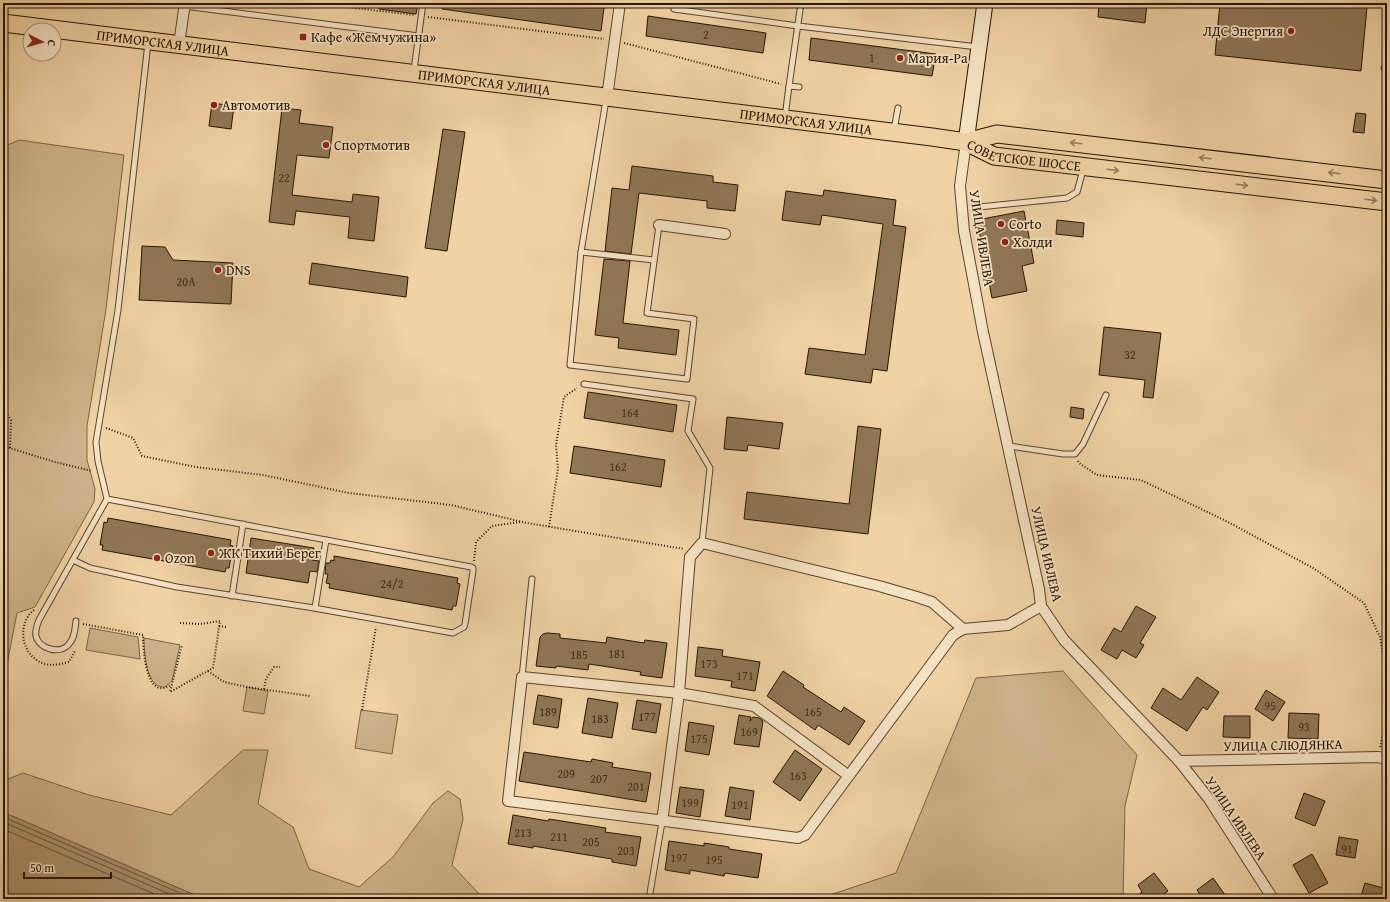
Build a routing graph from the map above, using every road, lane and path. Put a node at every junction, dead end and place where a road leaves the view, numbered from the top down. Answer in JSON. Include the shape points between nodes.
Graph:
{"nodes":[{"id":1,"x":293,"y":3,"type":"edge"},
{"id":2,"x":423,"y":3,"type":"edge"},
{"id":3,"x":620,"y":3,"type":"edge"},
{"id":4,"x":675,"y":3,"type":"edge"},
{"id":5,"x":801,"y":3,"type":"edge"},
{"id":6,"x":985,"y":3,"type":"edge"},
{"id":7,"x":184,"y":4,"type":"edge"},
{"id":8,"x":422,"y":16,"type":"junction"},
{"id":9,"x":3,"y":23,"type":"edge"},
{"id":10,"x":798,"y":26,"type":"junction"},
{"id":11,"x":419,"y":36,"type":"junction"},
{"id":12,"x":148,"y":40,"type":"junction"},
{"id":13,"x":615,"y":40,"type":"junction"},
{"id":14,"x":179,"y":44,"type":"junction"},
{"id":15,"x":979,"y":47,"type":"junction"},
{"id":16,"x":413,"y":73,"type":"junction"},
{"id":17,"x":790,"y":86,"type":"junction"},
{"id":18,"x":799,"y":87,"type":"dead end"},
{"id":19,"x":607,"y":97,"type":"junction"},
{"id":20,"x":898,"y":108,"type":"dead end"},
{"id":21,"x":785,"y":119,"type":"junction"},
{"id":22,"x":894,"y":132,"type":"junction"},
{"id":23,"x":966,"y":142,"type":"junction"},
{"id":24,"x":1084,"y":167,"type":"junction"},
{"id":25,"x":1387,"y":180,"type":"edge"},
{"id":26,"x":1387,"y":202,"type":"edge"},
{"id":27,"x":980,"y":206,"type":"dead end"},
{"id":28,"x":658,"y":225,"type":"joint"},
{"id":29,"x":725,"y":234,"type":"dead end"},
{"id":30,"x":581,"y":252,"type":"junction"},
{"id":31,"x":654,"y":260,"type":"junction"},
{"id":32,"x":584,"y":384,"type":"joint"},
{"id":33,"x":1106,"y":395,"type":"dead end"},
{"id":34,"x":3,"y":407,"type":"edge"},
{"id":35,"x":99,"y":425,"type":"junction"},
{"id":36,"x":3,"y":446,"type":"edge"},
{"id":37,"x":1008,"y":446,"type":"junction"},
{"id":38,"x":10,"y":448,"type":"junction"},
{"id":39,"x":1075,"y":454,"type":"junction"},
{"id":40,"x":101,"y":474,"type":"junction"},
{"id":41,"x":107,"y":499,"type":"junction"},
{"id":42,"x":522,"y":522,"type":"junction"},
{"id":43,"x":243,"y":524,"type":"junction"},
{"id":44,"x":549,"y":527,"type":"junction"},
{"id":45,"x":326,"y":540,"type":"junction"},
{"id":46,"x":698,"y":547,"type":"junction"},
{"id":47,"x":475,"y":550,"type":"dead end"},
{"id":48,"x":73,"y":560,"type":"junction"},
{"id":49,"x":532,"y":579,"type":"dead end"},
{"id":50,"x":232,"y":596,"type":"junction"},
{"id":51,"x":40,"y":606,"type":"dead end"},
{"id":52,"x":1042,"y":606,"type":"junction"},
{"id":53,"x":315,"y":608,"type":"junction"},
{"id":54,"x":378,"y":620,"type":"junction"},
{"id":55,"x":76,"y":621,"type":"dead end"},
{"id":56,"x":180,"y":623,"type":"dead end"},
{"id":57,"x":219,"y":626,"type":"junction"},
{"id":58,"x":226,"y":626,"type":"dead end"},
{"id":59,"x":80,"y":630,"type":"dead end"},
{"id":60,"x":962,"y":630,"type":"junction"},
{"id":61,"x":182,"y":645,"type":"dead end"},
{"id":62,"x":76,"y":649,"type":"dead end"},
{"id":63,"x":280,"y":668,"type":"dead end"},
{"id":64,"x":208,"y":671,"type":"junction"},
{"id":65,"x":522,"y":677,"type":"junction"},
{"id":66,"x":1387,"y":679,"type":"edge"},
{"id":67,"x":172,"y":684,"type":"junction"},
{"id":68,"x":264,"y":689,"type":"junction"},
{"id":69,"x":679,"y":693,"type":"junction"},
{"id":70,"x":310,"y":696,"type":"dead end"},
{"id":71,"x":362,"y":710,"type":"dead end"},
{"id":72,"x":1387,"y":719,"type":"edge"},
{"id":73,"x":1383,"y":758,"type":"edge"},
{"id":74,"x":1179,"y":761,"type":"junction"},
{"id":75,"x":849,"y":776,"type":"junction"},
{"id":76,"x":662,"y":822,"type":"junction"},
{"id":77,"x":649,"y":899,"type":"edge"},
{"id":78,"x":1272,"y":899,"type":"edge"}],
"edges":[{"from":1,"to":8,"type":"path"},
{"from":2,"to":8,"type":"lane"},
{"from":3,"to":13,"type":"street"},
{"from":4,"to":10,"type":"lane","via":[[674,9]]},
{"from":5,"to":10,"type":"lane"},
{"from":6,"to":15,"type":"main road"},
{"from":7,"to":11,"type":"lane"},
{"from":7,"to":14,"type":"street"},
{"from":8,"to":11,"type":"lane"},
{"from":8,"to":13,"type":"path"},
{"from":9,"to":12,"type":"highway","name":"ПРИМОРСКАЯ УЛИЦА"},
{"from":10,"to":15,"type":"lane"},
{"from":10,"to":17,"type":"lane"},
{"from":11,"to":16,"type":"lane"},
{"from":12,"to":14,"type":"highway","name":"ПРИМОРСКАЯ УЛИЦА"},
{"from":12,"to":35,"type":"lane","via":[[118,310]]},
{"from":13,"to":17,"type":"path"},
{"from":13,"to":19,"type":"street"},
{"from":14,"to":16,"type":"highway","name":"ПРИМОРСКАЯ УЛИЦА"},
{"from":15,"to":23,"type":"main road"},
{"from":16,"to":19,"type":"highway","name":"ПРИМОРСКАЯ УЛИЦА"},
{"from":17,"to":18,"type":"lane"},
{"from":17,"to":21,"type":"lane"},
{"from":19,"to":21,"type":"highway","name":"ПРИМОРСКАЯ УЛИЦА"},
{"from":19,"to":30,"type":"lane"},
{"from":20,"to":22,"type":"lane"},
{"from":21,"to":22,"type":"highway","name":"ПРИМОРСКАЯ УЛИЦА"},
{"from":22,"to":23,"type":"highway","name":"ПРИМОРСКАЯ УЛИЦА"},
{"from":23,"to":24,"type":"highway","name":"СОВЕТСКОЕ ШОССЕ","via":[[994,156]]},
{"from":25,"to":23,"type":"highway","name":"СОВЕТСКОЕ ШОССЕ","one_way":true,"via":[[997,134]]},
{"from":23,"to":37,"type":"street","name":"УЛИЦА ИВЛЕВА","via":[[960,186],[964,231]]},
{"from":24,"to":26,"type":"highway","name":"СОВЕТСКОЕ ШОССЕ","one_way":true},
{"from":24,"to":27,"type":"lane","via":[[1077,192],[1067,198]]},
{"from":28,"to":29,"type":"street"},
{"from":28,"to":31,"type":"lane"},
{"from":30,"to":31,"type":"lane"},
{"from":30,"to":31,"type":"lane","via":[[570,365],[687,379],[694,319],[647,313]]},
{"from":32,"to":44,"type":"path","via":[[564,396],[556,445],[558,469]]},
{"from":32,"to":46,"type":"lane","via":[[693,399],[688,431],[710,468]]},
{"from":33,"to":39,"type":"lane","via":[[1083,444]]},
{"from":34,"to":38,"type":"path","via":[[11,420]]},
{"from":35,"to":40,"type":"lane","via":[[96,451]]},
{"from":35,"to":42,"type":"path","via":[[133,438],[142,456],[263,475],[349,493],[451,505]]},
{"from":36,"to":38,"type":"path"},
{"from":37,"to":39,"type":"lane"},
{"from":37,"to":52,"type":"street","name":"УЛИЦА ИВЛЕВА"},
{"from":38,"to":40,"type":"path"},
{"from":39,"to":66,"type":"path","via":[[1079,463],[1097,475],[1141,480],[1228,522],[1313,568],[1364,603],[1380,637]]},
{"from":40,"to":41,"type":"lane"},
{"from":41,"to":43,"type":"lane"},
{"from":41,"to":48,"type":"lane"},
{"from":42,"to":44,"type":"path"},
{"from":42,"to":47,"type":"path","via":[[492,526],[476,542]]},
{"from":43,"to":45,"type":"lane"},
{"from":43,"to":50,"type":"lane"},
{"from":44,"to":46,"type":"path"},
{"from":45,"to":53,"type":"lane"},
{"from":45,"to":54,"type":"lane","via":[[473,568],[465,624],[453,633]]},
{"from":46,"to":60,"type":"street","via":[[879,586],[917,597],[932,602]]},
{"from":46,"to":69,"type":"street","via":[[690,557]]},
{"from":48,"to":50,"type":"lane","via":[[90,568]]},
{"from":48,"to":55,"type":"lane","via":[[39,620],[36,636],[45,647],[63,649],[74,634]]},
{"from":49,"to":65,"type":"lane"},
{"from":50,"to":53,"type":"lane"},
{"from":51,"to":62,"type":"path","via":[[28,614],[24,624],[25,647],[33,657],[44,664],[57,665],[69,662]]},
{"from":52,"to":60,"type":"street","via":[[1008,625]]},
{"from":52,"to":74,"type":"street","name":"УЛИЦА ИВЛЕВА","via":[[1064,640]]},
{"from":53,"to":54,"type":"lane"},
{"from":54,"to":71,"type":"path"},
{"from":56,"to":57,"type":"path","via":[[220,621]]},
{"from":57,"to":58,"type":"path"},
{"from":57,"to":64,"type":"path","via":[[213,668]]},
{"from":59,"to":67,"type":"path","via":[[81,623],[143,634],[144,660],[153,683],[163,689]]},
{"from":60,"to":75,"type":"street","via":[[953,635]]},
{"from":61,"to":67,"type":"path"},
{"from":63,"to":68,"type":"path","via":[[274,667],[266,679]]},
{"from":64,"to":67,"type":"path","via":[[170,692]]},
{"from":64,"to":68,"type":"path","via":[[224,682]]},
{"from":65,"to":69,"type":"street"},
{"from":65,"to":76,"type":"street","via":[[508,801]]},
{"from":68,"to":70,"type":"path"},
{"from":69,"to":75,"type":"street","via":[[754,706]]},
{"from":69,"to":76,"type":"street"},
{"from":72,"to":73,"type":"path"},
{"from":73,"to":74,"type":"street","name":"УЛИЦА СЛЮДЯНКА"},
{"from":74,"to":78,"type":"street","name":"УЛИЦА ИВЛЕВА","via":[[1209,799]]},
{"from":75,"to":76,"type":"street","via":[[805,835],[798,838]]},
{"from":76,"to":77,"type":"lane"}]}
